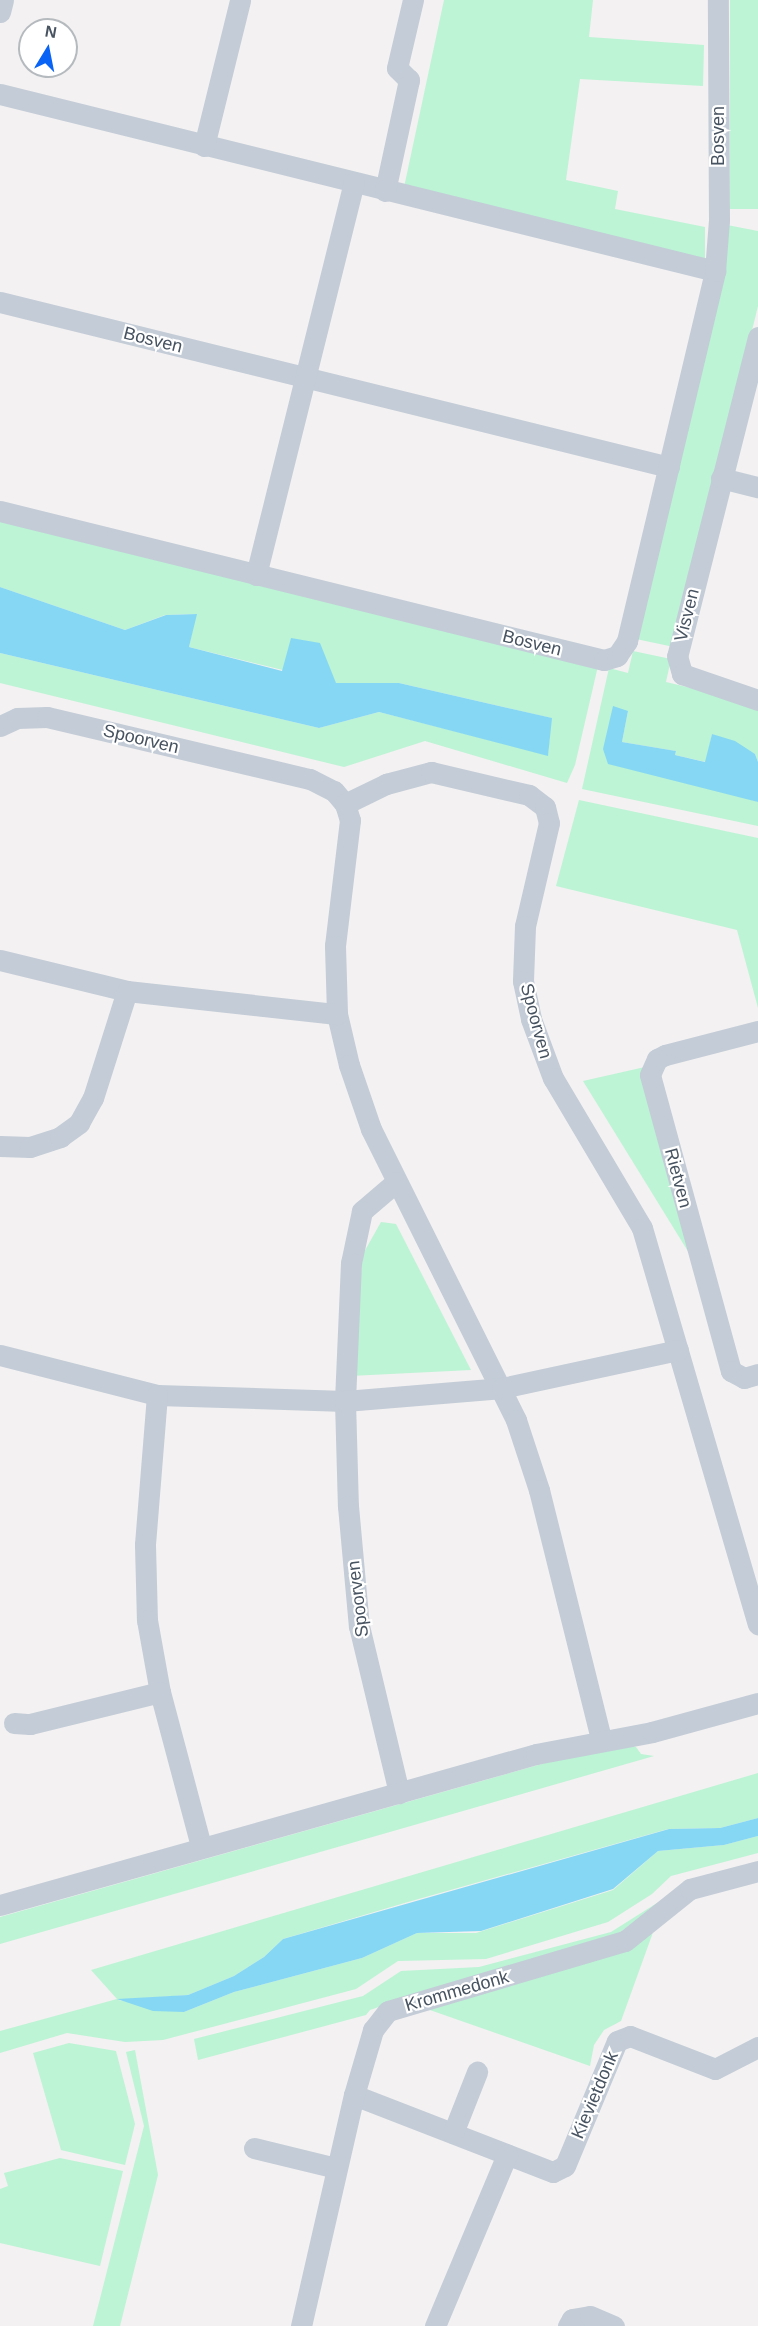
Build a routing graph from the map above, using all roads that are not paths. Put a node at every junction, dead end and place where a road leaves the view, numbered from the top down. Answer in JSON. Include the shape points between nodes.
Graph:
{"nodes":[{"id":1,"x":3,"y":0,"type":"edge"},
{"id":2,"x":240,"y":0,"type":"edge"},
{"id":3,"x":413,"y":0,"type":"edge"},
{"id":4,"x":718,"y":0,"type":"edge"},
{"id":5,"x":0,"y":12,"type":"edge"},
{"id":6,"x":0,"y":94,"type":"edge"},
{"id":7,"x":204,"y":146,"type":"junction"},
{"id":8,"x":354,"y":183,"type":"junction"},
{"id":9,"x":385,"y":191,"type":"junction"},
{"id":10,"x":715,"y":271,"type":"junction"},
{"id":11,"x":0,"y":302,"type":"edge"},
{"id":12,"x":758,"y":337,"type":"edge"},
{"id":13,"x":305,"y":377,"type":"junction"},
{"id":14,"x":669,"y":467,"type":"junction"},
{"id":15,"x":721,"y":478,"type":"junction"},
{"id":16,"x":758,"y":487,"type":"edge"},
{"id":17,"x":0,"y":511,"type":"edge"},
{"id":18,"x":256,"y":575,"type":"junction"},
{"id":19,"x":758,"y":700,"type":"edge"},
{"id":20,"x":0,"y":726,"type":"edge"},
{"id":21,"x":345,"y":804,"type":"junction"},
{"id":22,"x":0,"y":960,"type":"edge"},
{"id":23,"x":127,"y":991,"type":"junction"},
{"id":24,"x":337,"y":1014,"type":"junction"},
{"id":25,"x":758,"y":1031,"type":"edge"},
{"id":26,"x":0,"y":1146,"type":"edge"},
{"id":27,"x":396,"y":1182,"type":"junction"},
{"id":28,"x":678,"y":1350,"type":"junction"},
{"id":29,"x":0,"y":1355,"type":"edge"},
{"id":30,"x":758,"y":1374,"type":"edge"},
{"id":31,"x":502,"y":1388,"type":"junction"},
{"id":32,"x":157,"y":1395,"type":"junction"},
{"id":33,"x":345,"y":1401,"type":"junction"},
{"id":34,"x":758,"y":1624,"type":"edge"},
{"id":35,"x":160,"y":1692,"type":"junction"},
{"id":36,"x":758,"y":1703,"type":"edge"},
{"id":37,"x":14,"y":1723,"type":"dead end"},
{"id":38,"x":601,"y":1739,"type":"junction"},
{"id":39,"x":399,"y":1793,"type":"junction"},
{"id":40,"x":201,"y":1846,"type":"junction"},
{"id":41,"x":758,"y":1872,"type":"edge"},
{"id":42,"x":0,"y":1905,"type":"edge"},
{"id":43,"x":758,"y":2045,"type":"edge"},
{"id":44,"x":477,"y":2072,"type":"dead end"},
{"id":45,"x":354,"y":2095,"type":"junction"},
{"id":46,"x":453,"y":2133,"type":"junction"},
{"id":47,"x":254,"y":2148,"type":"dead end"},
{"id":48,"x":507,"y":2156,"type":"junction"},
{"id":49,"x":336,"y":2168,"type":"junction"},
{"id":50,"x":443,"y":2324,"type":"edge"},
{"id":51,"x":301,"y":2326,"type":"edge"},
{"id":52,"x":568,"y":2326,"type":"edge"},
{"id":53,"x":614,"y":2326,"type":"edge"}],
"edges":[{"from":1,"to":5,"type":"street"},
{"from":2,"to":7,"type":"street"},
{"from":3,"to":9,"type":"street","via":[[397,68],[409,80]]},
{"from":4,"to":10,"type":"street","name":"Bosven","via":[[719,220]]},
{"from":6,"to":7,"type":"street"},
{"from":7,"to":8,"type":"street"},
{"from":8,"to":9,"type":"street"},
{"from":8,"to":13,"type":"street"},
{"from":9,"to":10,"type":"street"},
{"from":10,"to":14,"type":"street","name":"Bosven"},
{"from":11,"to":13,"type":"street","name":"Bosven"},
{"from":12,"to":15,"type":"street","name":"Visven"},
{"from":13,"to":14,"type":"street","name":"Bosven"},
{"from":13,"to":18,"type":"street"},
{"from":14,"to":18,"type":"street","name":"Bosven","via":[[627,641],[617,656],[604,660]]},
{"from":15,"to":16,"type":"street"},
{"from":15,"to":19,"type":"street","name":"Visven","via":[[677,656],[682,674]]},
{"from":17,"to":18,"type":"street","name":"Bosven"},
{"from":20,"to":21,"type":"street","name":"Spoorven","via":[[17,718],[47,717],[310,779],[334,791]]},
{"from":21,"to":24,"type":"street","via":[[350,820],[335,946]]},
{"from":21,"to":28,"type":"street","name":"Spoorven","via":[[386,784],[431,772],[529,795],[545,807],[549,823],[525,926],[523,981],[531,1019],[553,1078],[642,1228]]},
{"from":22,"to":23,"type":"street","via":[[63,979]]},
{"from":23,"to":24,"type":"street"},
{"from":23,"to":26,"type":"street","via":[[93,1098],[79,1124],[60,1137],[30,1147]]},
{"from":24,"to":27,"type":"street","via":[[371,1129]]},
{"from":25,"to":30,"type":"street","name":"Rietven","via":[[657,1059],[650,1075],[730,1371],[744,1378]]},
{"from":27,"to":31,"type":"street"},
{"from":27,"to":33,"type":"street","name":"Spoorven","via":[[362,1211],[351,1263]]},
{"from":28,"to":31,"type":"street"},
{"from":28,"to":34,"type":"street","name":"Spoorven"},
{"from":29,"to":32,"type":"street"},
{"from":31,"to":33,"type":"street"},
{"from":31,"to":38,"type":"street","via":[[539,1490]]},
{"from":32,"to":33,"type":"street"},
{"from":32,"to":35,"type":"street","via":[[145,1545],[147,1620]]},
{"from":33,"to":39,"type":"street","name":"Spoorven","via":[[348,1506],[359,1626]]},
{"from":35,"to":37,"type":"street","via":[[30,1724]]},
{"from":35,"to":40,"type":"street"},
{"from":36,"to":38,"type":"street","via":[[651,1732]]},
{"from":38,"to":39,"type":"street"},
{"from":39,"to":40,"type":"street"},
{"from":40,"to":42,"type":"street"},
{"from":41,"to":45,"type":"street","name":"Krommedonk","via":[[690,1889],[625,1941],[388,2011],[373,2030]]},
{"from":43,"to":48,"type":"street","name":"Kievietdonk","via":[[715,2069],[630,2036],[617,2042],[565,2166],[553,2172]]},
{"from":44,"to":46,"type":"street"},
{"from":45,"to":46,"type":"street","name":"Kievietdonk"},
{"from":45,"to":49,"type":"street","name":"Krommedonk"},
{"from":46,"to":48,"type":"street","name":"Kievietdonk"},
{"from":47,"to":49,"type":"street"},
{"from":48,"to":50,"type":"street"},
{"from":49,"to":51,"type":"street","name":"Krommedonk"},
{"from":52,"to":53,"type":"street","via":[[572,2319],[590,2316]]}]}
